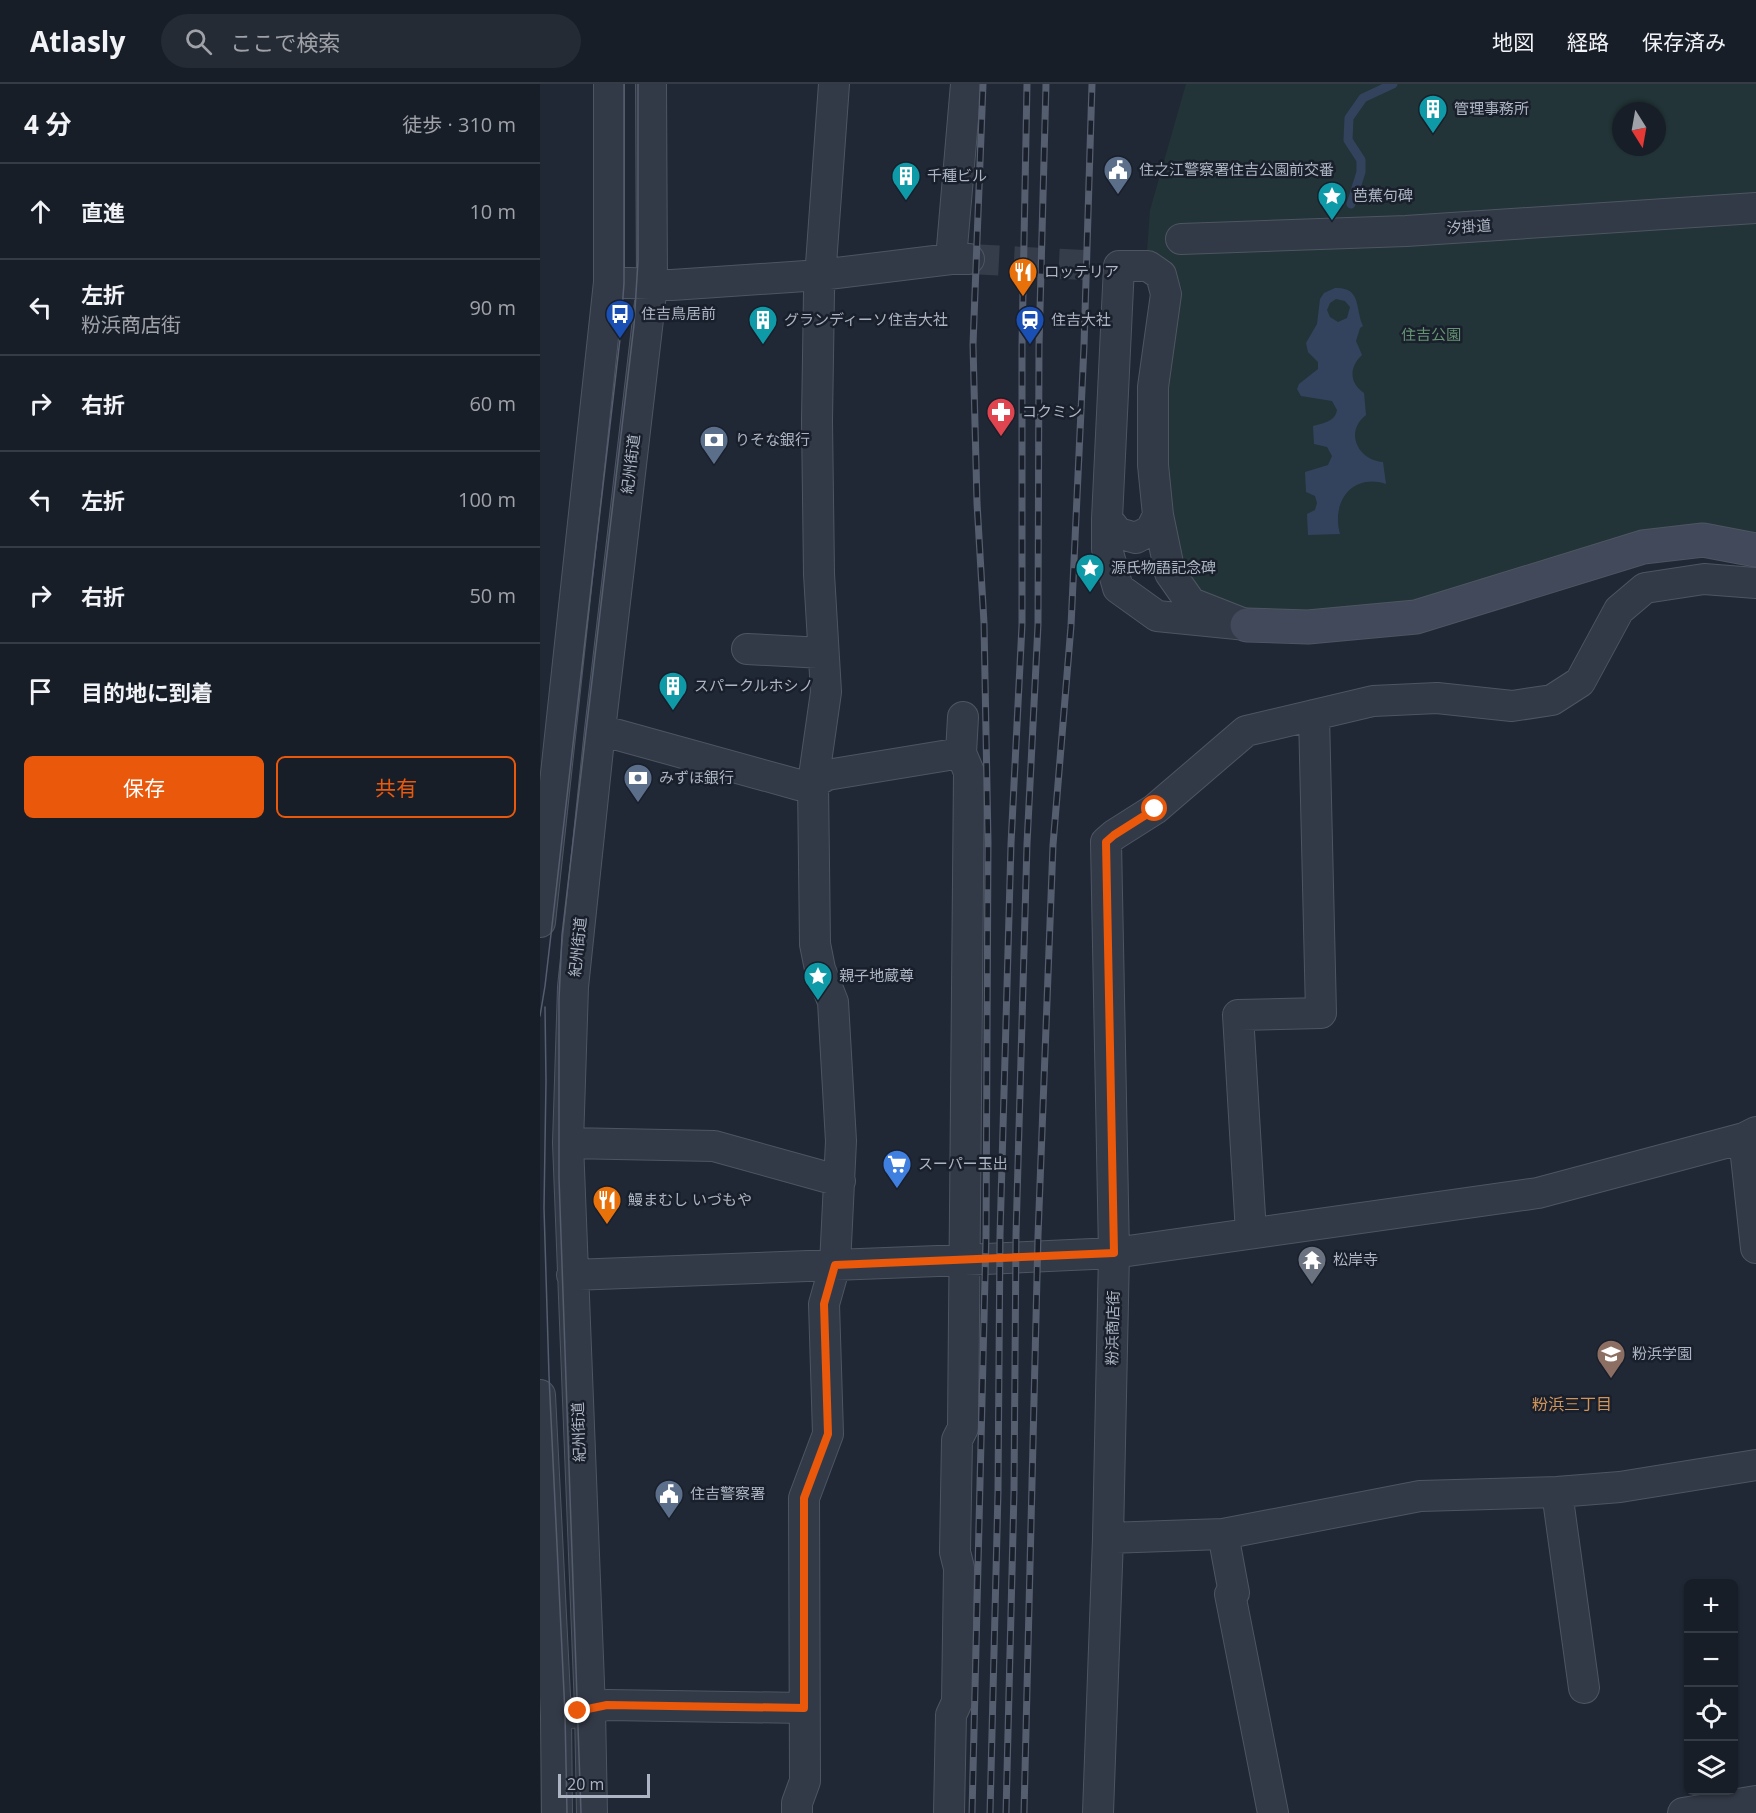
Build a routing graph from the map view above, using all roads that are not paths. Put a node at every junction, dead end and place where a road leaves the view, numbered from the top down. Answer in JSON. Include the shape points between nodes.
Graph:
{"nodes":[{"id":1,"x":609,"y":84,"type":"edge"},
{"id":2,"x":651,"y":84,"type":"edge"},
{"id":3,"x":834,"y":84,"type":"edge"},
{"id":4,"x":966,"y":84,"type":"edge"},
{"id":5,"x":1756,"y":208,"type":"edge"},
{"id":6,"x":1181,"y":239,"type":"dead end"},
{"id":7,"x":820,"y":275,"type":"junction"},
{"id":8,"x":609,"y":282,"type":"junction"},
{"id":9,"x":652,"y":285,"type":"junction"},
{"id":10,"x":1158,"y":515,"type":"junction"},
{"id":11,"x":1107,"y":519,"type":"junction"},
{"id":12,"x":1756,"y":549,"type":"edge"},
{"id":13,"x":1756,"y":583,"type":"edge"},
{"id":14,"x":1247,"y":625,"type":"junction"},
{"id":15,"x":747,"y":649,"type":"dead end"},
{"id":16,"x":823,"y":652,"type":"junction"},
{"id":17,"x":1314,"y":715,"type":"junction"},
{"id":18,"x":963,"y":717,"type":"dead end"},
{"id":19,"x":600,"y":730,"type":"junction"},
{"id":20,"x":961,"y":753,"type":"junction"},
{"id":21,"x":813,"y":783,"type":"junction"},
{"id":22,"x":540,"y":922,"type":"edge"},
{"id":23,"x":1750,"y":1135,"type":"edge"},
{"id":24,"x":568,"y":1143,"type":"junction"},
{"id":25,"x":840,"y":1181,"type":"junction"},
{"id":26,"x":1251,"y":1233,"type":"junction"},
{"id":27,"x":1756,"y":1248,"type":"edge"},
{"id":28,"x":1114,"y":1253,"type":"junction"},
{"id":29,"x":964,"y":1260,"type":"junction"},
{"id":30,"x":835,"y":1265,"type":"junction"},
{"id":31,"x":572,"y":1275,"type":"junction"},
{"id":32,"x":540,"y":1395,"type":"edge"},
{"id":33,"x":1756,"y":1465,"type":"edge"},
{"id":34,"x":1557,"y":1492,"type":"junction"},
{"id":35,"x":1223,"y":1534,"type":"junction"},
{"id":36,"x":1108,"y":1538,"type":"junction"},
{"id":37,"x":1584,"y":1688,"type":"dead end"},
{"id":38,"x":590,"y":1708,"type":"junction"},
{"id":39,"x":804,"y":1708,"type":"junction"},
{"id":40,"x":548,"y":1718,"type":"edge"},
{"id":41,"x":1756,"y":1801,"type":"edge"},
{"id":42,"x":557,"y":1813,"type":"edge"},
{"id":43,"x":592,"y":1813,"type":"edge"},
{"id":44,"x":797,"y":1813,"type":"edge"},
{"id":45,"x":949,"y":1813,"type":"edge"},
{"id":46,"x":1098,"y":1813,"type":"edge"},
{"id":47,"x":1273,"y":1813,"type":"edge"},
{"id":48,"x":1683,"y":1813,"type":"edge"}],
"edges":[{"from":1,"to":8,"type":"street"},
{"from":2,"to":9,"type":"street","name":"紀州街道"},
{"from":3,"to":7,"type":"street"},
{"from":4,"to":7,"type":"street","via":[[960,259]]},
{"from":5,"to":6,"type":"street","name":"汐掛道","via":[[1406,231]]},
{"from":7,"to":9,"type":"street"},
{"from":7,"to":16,"type":"street","via":[[817,421]]},
{"from":8,"to":9,"type":"street"},
{"from":8,"to":22,"type":"street"},
{"from":9,"to":19,"type":"street","name":"紀州街道"},
{"from":10,"to":11,"type":"street","via":[[1151,530],[1136,538],[1118,533]]},
{"from":10,"to":11,"type":"street","via":[[1153,465],[1153,387],[1166,294],[1161,275],[1148,266],[1111,266]]},
{"from":10,"to":14,"type":"street","via":[[1170,573],[1191,603]]},
{"from":11,"to":14,"type":"street","via":[[1107,549],[1118,588],[1156,616]]},
{"from":12,"to":14,"type":"street","via":[[1703,540],[1643,547],[1416,617],[1308,627]]},
{"from":13,"to":17,"type":"street","via":[[1704,579],[1645,588],[1619,610],[1580,682],[1552,700],[1512,706],[1437,698],[1373,701]]},
{"from":15,"to":16,"type":"street"},
{"from":16,"to":21,"type":"street","via":[[826,692]]},
{"from":17,"to":26,"type":"street","via":[[1321,1013],[1238,1015]]},
{"from":17,"to":28,"type":"street","name":"粉浜商店街","via":[[1246,731],[1155,809],[1106,842]]},
{"from":18,"to":20,"type":"street"},
{"from":19,"to":21,"type":"street","via":[[799,785]]},
{"from":19,"to":24,"type":"street","name":"紀州街道","via":[[573,987]]},
{"from":20,"to":21,"type":"street","via":[[827,775]]},
{"from":20,"to":29,"type":"street","via":[[969,772]]},
{"from":21,"to":25,"type":"street","via":[[815,944],[833,1002]]},
{"from":23,"to":26,"type":"street","via":[[1538,1193]]},
{"from":23,"to":27,"type":"street"},
{"from":24,"to":25,"type":"street","via":[[714,1146]]},
{"from":24,"to":31,"type":"street","name":"紀州街道"},
{"from":25,"to":30,"type":"street"},
{"from":26,"to":28,"type":"street"},
{"from":28,"to":29,"type":"street"},
{"from":28,"to":36,"type":"street","name":"粉浜商店街"},
{"from":29,"to":30,"type":"street"},
{"from":29,"to":45,"type":"street","via":[[963,1428],[957,1440],[955,1552],[959,1568],[957,1702],[951,1715]]},
{"from":30,"to":31,"type":"street"},
{"from":30,"to":39,"type":"street","via":[[824,1304],[828,1434],[804,1498]]},
{"from":31,"to":38,"type":"street","name":"紀州街道"},
{"from":32,"to":40,"type":"street"},
{"from":33,"to":34,"type":"street","via":[[1620,1487]]},
{"from":34,"to":35,"type":"street","via":[[1420,1496]]},
{"from":34,"to":37,"type":"street"},
{"from":35,"to":36,"type":"street"},
{"from":35,"to":47,"type":"street","via":[[1234,1593],[1230,1594]]},
{"from":36,"to":46,"type":"street","name":"粉浜商店街"},
{"from":38,"to":39,"type":"street"},
{"from":38,"to":40,"type":"street"},
{"from":38,"to":43,"type":"street","name":"紀州街道"},
{"from":39,"to":44,"type":"street","via":[[805,1780],[796,1803]]},
{"from":40,"to":42,"type":"street"},
{"from":41,"to":48,"type":"street"}]}
